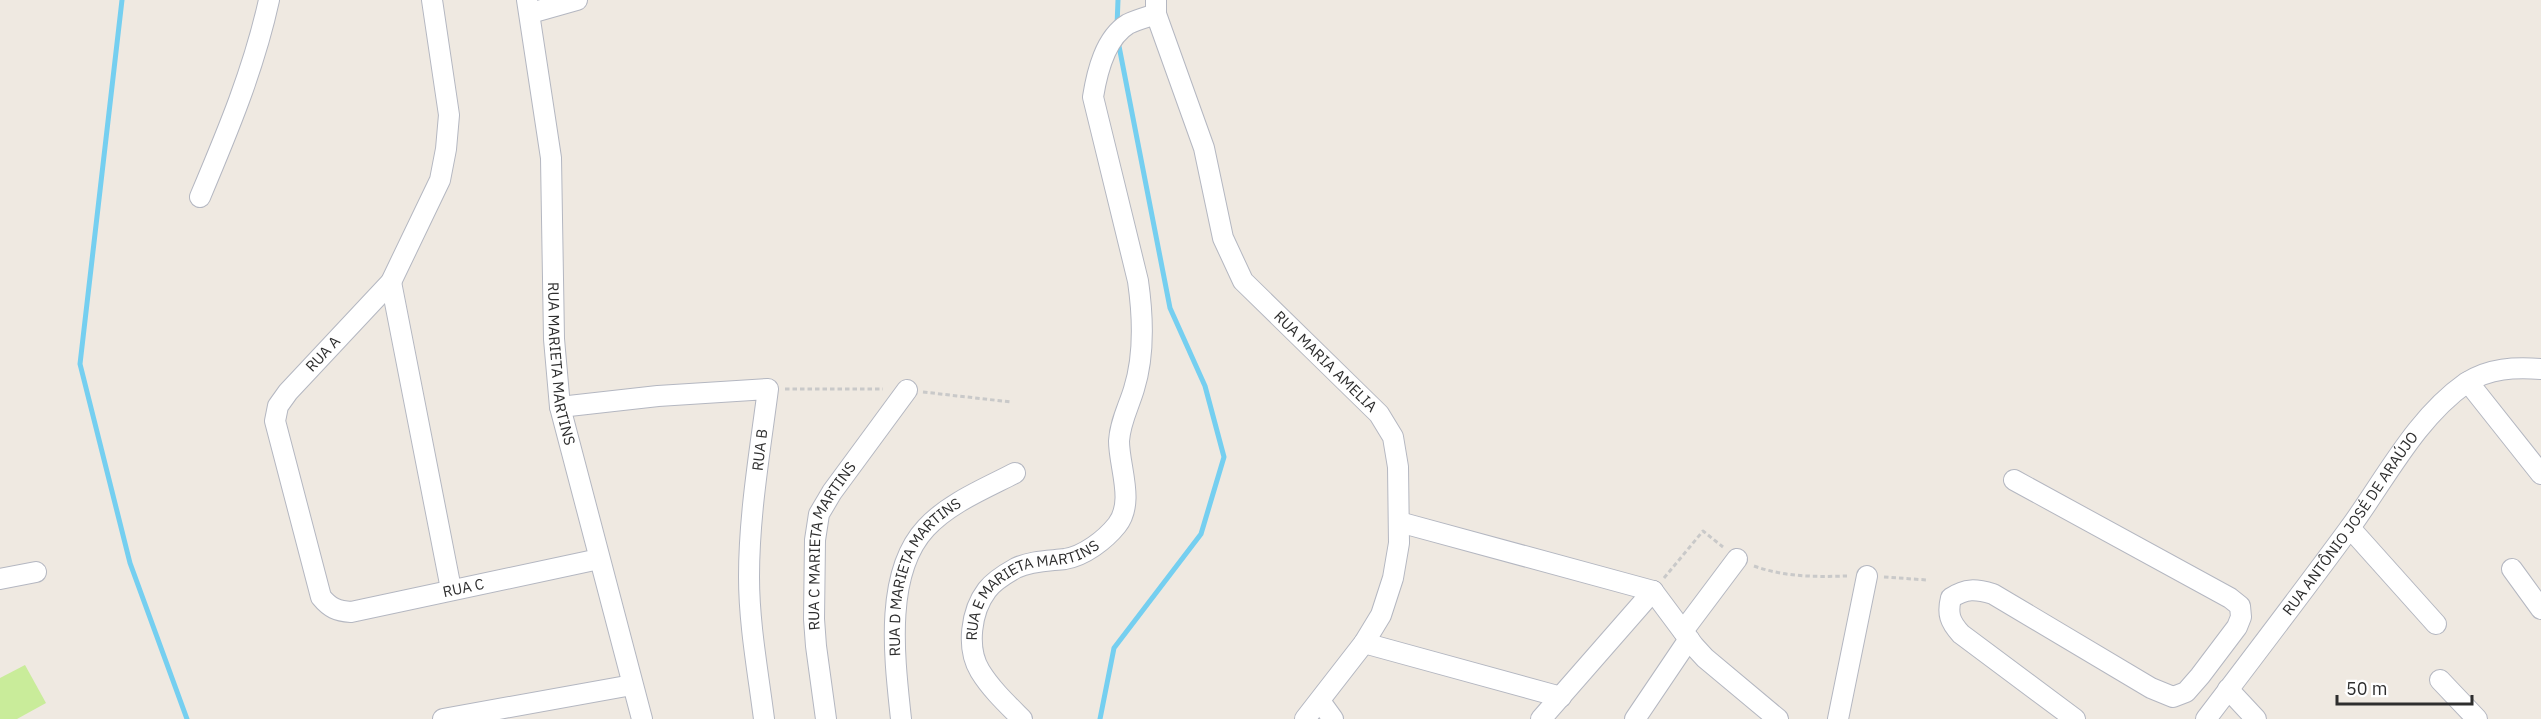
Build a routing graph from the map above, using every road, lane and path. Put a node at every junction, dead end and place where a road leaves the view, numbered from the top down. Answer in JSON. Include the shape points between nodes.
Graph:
{"nodes":[{"id":1,"x":269,"y":0,"type":"edge"},
{"id":2,"x":432,"y":0,"type":"edge"},
{"id":3,"x":577,"y":0,"type":"edge"},
{"id":4,"x":529,"y":6,"type":"edge"},
{"id":5,"x":1156,"y":7,"type":"edge"},
{"id":6,"x":200,"y":197,"type":"dead end"},
{"id":7,"x":391,"y":282,"type":"junction"},
{"id":8,"x":2532,"y":368,"type":"edge"},
{"id":9,"x":2468,"y":382,"type":"junction"},
{"id":10,"x":907,"y":390,"type":"dead end"},
{"id":11,"x":560,"y":407,"type":"junction"},
{"id":12,"x":1015,"y":473,"type":"dead end"},
{"id":13,"x":2541,"y":474,"type":"edge"},
{"id":14,"x":2014,"y":480,"type":"dead end"},
{"id":15,"x":1399,"y":522,"type":"junction"},
{"id":16,"x":2350,"y":528,"type":"junction"},
{"id":17,"x":599,"y":559,"type":"junction"},
{"id":18,"x":1737,"y":559,"type":"junction"},
{"id":19,"x":2512,"y":569,"type":"dead end"},
{"id":20,"x":36,"y":572,"type":"dead end"},
{"id":21,"x":1868,"y":576,"type":"junction"},
{"id":22,"x":0,"y":579,"type":"edge"},
{"id":23,"x":1927,"y":580,"type":"dead end"},
{"id":24,"x":451,"y":589,"type":"junction"},
{"id":25,"x":1653,"y":591,"type":"junction"},
{"id":26,"x":329,"y":606,"type":"joint"},
{"id":27,"x":2541,"y":609,"type":"edge"},
{"id":28,"x":2436,"y":624,"type":"dead end"},
{"id":29,"x":1686,"y":635,"type":"junction"},
{"id":30,"x":1364,"y":643,"type":"junction"},
{"id":31,"x":2440,"y":680,"type":"dead end"},
{"id":32,"x":632,"y":685,"type":"junction"},
{"id":33,"x":2228,"y":689,"type":"junction"},
{"id":34,"x":1561,"y":697,"type":"junction"},
{"id":35,"x":1320,"y":701,"type":"junction"},
{"id":36,"x":515,"y":713,"type":"edge"},
{"id":37,"x":443,"y":719,"type":"edge"},
{"id":38,"x":642,"y":719,"type":"edge"},
{"id":39,"x":764,"y":719,"type":"edge"},
{"id":40,"x":826,"y":719,"type":"edge"},
{"id":41,"x":901,"y":719,"type":"edge"},
{"id":42,"x":1022,"y":719,"type":"edge"},
{"id":43,"x":1305,"y":719,"type":"edge"},
{"id":44,"x":1333,"y":719,"type":"edge"},
{"id":45,"x":1541,"y":719,"type":"edge"},
{"id":46,"x":1635,"y":719,"type":"edge"},
{"id":47,"x":1778,"y":719,"type":"edge"},
{"id":48,"x":1838,"y":719,"type":"edge"},
{"id":49,"x":2075,"y":719,"type":"edge"},
{"id":50,"x":2206,"y":719,"type":"edge"},
{"id":51,"x":2256,"y":719,"type":"edge"},
{"id":52,"x":2477,"y":719,"type":"edge"}],
"edges":[{"from":1,"to":6,"type":"street","via":[[237,109]]},
{"from":2,"to":7,"type":"street","name":"RUA A","via":[[449,115],[446,149],[440,180]]},
{"from":3,"to":4,"type":"street"},
{"from":4,"to":11,"type":"street","name":"RUA MARIETA MARTINS","via":[[551,158],[554,339]]},
{"from":5,"to":15,"type":"street","name":"RUA MARIA AMELIA","via":[[1204,148],[1230,256],[1255,294],[1379,414],[1393,437]]},
{"from":5,"to":42,"type":"street","name":"RUA E MARIETA MARTINS","via":[[1128,25],[1110,44],[1093,97],[1142,309],[1138,371],[1119,441],[1125,494],[1122,516],[1095,545],[1076,556],[1016,568],[988,589],[977,607],[972,653],[980,671]]},
{"from":7,"to":24,"type":"street"},
{"from":7,"to":26,"type":"street","name":"RUA A","via":[[288,392],[278,406],[275,421],[321,597]]},
{"from":8,"to":9,"type":"street","name":"RUA ANTÔNIO JOSÉ DE ARAÚJO","via":[[2486,373]]},
{"from":9,"to":13,"type":"street"},
{"from":9,"to":16,"type":"street","name":"RUA ANTÔNIO JOSÉ DE ARAÚJO","via":[[2448,398],[2412,439]]},
{"from":10,"to":40,"type":"street","name":"RUA C MARIETA MARTINS","via":[[819,514],[814,619]]},
{"from":11,"to":17,"type":"street","name":"RUA MARIETA MARTINS"},
{"from":11,"to":39,"type":"street","name":"RUA B","via":[[768,389],[750,536],[749,580]]},
{"from":12,"to":41,"type":"street","name":"RUA D MARIETA MARTINS","via":[[970,496],[926,528],[908,556],[899,582],[896,626]]},
{"from":14,"to":49,"type":"street","via":[[2240,606],[2237,627],[2186,692],[2173,697],[2151,688],[1993,594],[1963,590],[1951,598],[1947,612],[1961,634]]},
{"from":15,"to":25,"type":"street"},
{"from":15,"to":30,"type":"street","name":"RUA MARIA AMELIA","via":[[1393,578],[1381,615]]},
{"from":16,"to":28,"type":"street"},
{"from":16,"to":33,"type":"street","name":"RUA ANTÔNIO JOSÉ DE ARAÚJO"},
{"from":17,"to":24,"type":"street","name":"RUA C"},
{"from":17,"to":32,"type":"street","name":"RUA MARIETA MARTINS"},
{"from":18,"to":21,"type":"path","via":[[1775,574]]},
{"from":18,"to":25,"type":"path","via":[[1703,531]]},
{"from":18,"to":29,"type":"street"},
{"from":19,"to":27,"type":"street"},
{"from":20,"to":22,"type":"street"},
{"from":21,"to":23,"type":"path"},
{"from":21,"to":48,"type":"street"},
{"from":24,"to":26,"type":"street","name":"RUA C","via":[[351,612]]},
{"from":25,"to":29,"type":"street"},
{"from":25,"to":34,"type":"street"},
{"from":29,"to":46,"type":"street"},
{"from":29,"to":47,"type":"street","via":[[1725,675]]},
{"from":30,"to":34,"type":"street"},
{"from":30,"to":35,"type":"street","name":"RUA MARIA AMELIA"},
{"from":31,"to":52,"type":"street"},
{"from":32,"to":36,"type":"street"},
{"from":32,"to":38,"type":"street","name":"RUA MARIETA MARTINS"},
{"from":33,"to":50,"type":"street","name":"RUA ANTÔNIO JOSÉ DE ARAÚJO"},
{"from":33,"to":51,"type":"street"},
{"from":34,"to":45,"type":"street"},
{"from":35,"to":43,"type":"street","name":"RUA MARIA AMELIA"},
{"from":35,"to":44,"type":"street"},
{"from":36,"to":37,"type":"street"}]}
